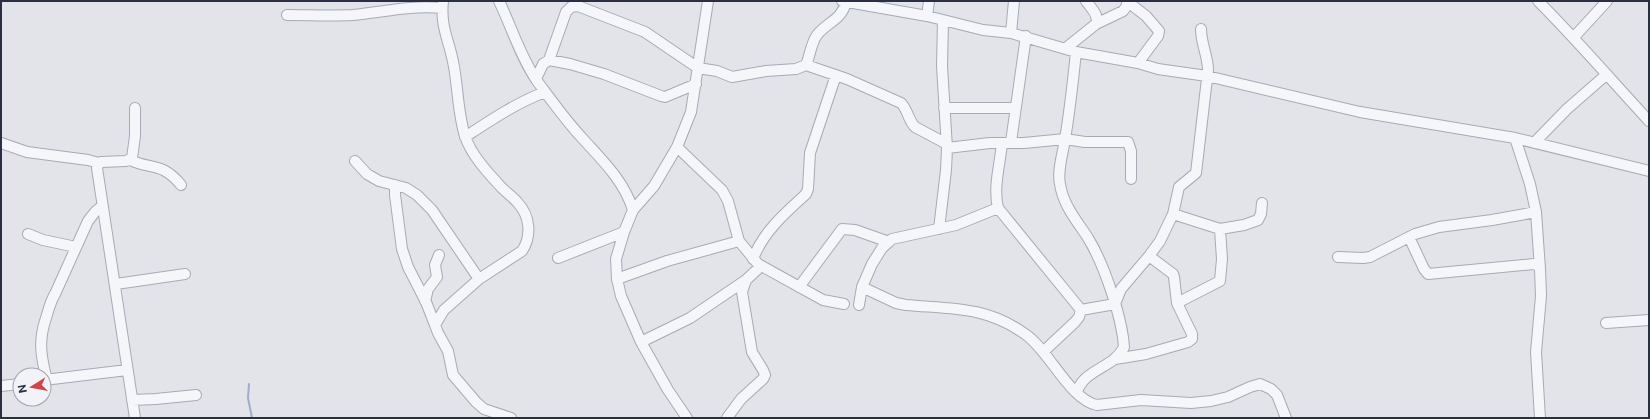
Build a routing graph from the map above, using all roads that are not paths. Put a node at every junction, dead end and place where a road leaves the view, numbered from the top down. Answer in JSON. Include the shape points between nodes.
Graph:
{"nodes":[{"id":1,"x":499,"y":1,"type":"edge"},
{"id":2,"x":708,"y":1,"type":"edge"},
{"id":3,"x":844,"y":1,"type":"edge"},
{"id":4,"x":929,"y":1,"type":"edge"},
{"id":5,"x":1014,"y":1,"type":"edge"},
{"id":6,"x":1086,"y":1,"type":"edge"},
{"id":7,"x":1128,"y":1,"type":"edge"},
{"id":8,"x":1538,"y":1,"type":"edge"},
{"id":9,"x":1607,"y":1,"type":"edge"},
{"id":10,"x":442,"y":4,"type":"edge"},
{"id":11,"x":288,"y":15,"type":"dead end"},
{"id":12,"x":927,"y":16,"type":"junction"},
{"id":13,"x":943,"y":21,"type":"junction"},
{"id":14,"x":1096,"y":24,"type":"junction"},
{"id":15,"x":1201,"y":29,"type":"dead end"},
{"id":16,"x":1011,"y":33,"type":"junction"},
{"id":17,"x":1026,"y":36,"type":"junction"},
{"id":18,"x":1574,"y":37,"type":"junction"},
{"id":19,"x":1066,"y":48,"type":"junction"},
{"id":20,"x":1076,"y":52,"type":"junction"},
{"id":21,"x":549,"y":60,"type":"junction"},
{"id":22,"x":1138,"y":63,"type":"junction"},
{"id":23,"x":806,"y":65,"type":"junction"},
{"id":24,"x":698,"y":68,"type":"junction"},
{"id":25,"x":836,"y":75,"type":"junction"},
{"id":26,"x":1606,"y":75,"type":"junction"},
{"id":27,"x":1207,"y":76,"type":"junction"},
{"id":28,"x":536,"y":79,"type":"junction"},
{"id":29,"x":696,"y":84,"type":"junction"},
{"id":30,"x":545,"y":92,"type":"junction"},
{"id":31,"x":135,"y":108,"type":"dead end"},
{"id":32,"x":944,"y":108,"type":"junction"},
{"id":33,"x":1016,"y":108,"type":"junction"},
{"id":34,"x":1649,"y":121,"type":"edge"},
{"id":35,"x":465,"y":137,"type":"junction"},
{"id":36,"x":1514,"y":138,"type":"junction"},
{"id":37,"x":1065,"y":139,"type":"junction"},
{"id":38,"x":1,"y":143,"type":"edge"},
{"id":39,"x":1006,"y":143,"type":"junction"},
{"id":40,"x":1534,"y":143,"type":"junction"},
{"id":41,"x":947,"y":146,"type":"junction"},
{"id":42,"x":677,"y":147,"type":"junction"},
{"id":43,"x":130,"y":160,"type":"junction"},
{"id":44,"x":355,"y":161,"type":"dead end"},
{"id":45,"x":99,"y":164,"type":"junction"},
{"id":46,"x":1649,"y":171,"type":"edge"},
{"id":47,"x":1131,"y":179,"type":"dead end"},
{"id":48,"x":181,"y":185,"type":"dead end"},
{"id":49,"x":395,"y":186,"type":"junction"},
{"id":50,"x":1262,"y":203,"type":"dead end"},
{"id":51,"x":102,"y":206,"type":"junction"},
{"id":52,"x":998,"y":208,"type":"junction"},
{"id":53,"x":633,"y":210,"type":"junction"},
{"id":54,"x":1536,"y":212,"type":"junction"},
{"id":55,"x":1172,"y":214,"type":"junction"},
{"id":56,"x":939,"y":229,"type":"junction"},
{"id":57,"x":1220,"y":229,"type":"junction"},
{"id":58,"x":624,"y":232,"type":"junction"},
{"id":59,"x":28,"y":234,"type":"dead end"},
{"id":60,"x":1409,"y":237,"type":"junction"},
{"id":61,"x":739,"y":241,"type":"junction"},
{"id":62,"x":889,"y":242,"type":"junction"},
{"id":63,"x":76,"y":247,"type":"junction"},
{"id":64,"x":439,"y":255,"type":"dead end"},
{"id":65,"x":1149,"y":256,"type":"junction"},
{"id":66,"x":1338,"y":257,"type":"dead end"},
{"id":67,"x":558,"y":258,"type":"dead end"},
{"id":68,"x":753,"y":259,"type":"junction"},
{"id":69,"x":761,"y":266,"type":"junction"},
{"id":70,"x":1540,"y":269,"type":"junction"},
{"id":71,"x":185,"y":274,"type":"dead end"},
{"id":72,"x":617,"y":278,"type":"junction"},
{"id":73,"x":479,"y":279,"type":"junction"},
{"id":74,"x":746,"y":280,"type":"junction"},
{"id":75,"x":116,"y":284,"type":"junction"},
{"id":76,"x":799,"y":287,"type":"junction"},
{"id":77,"x":862,"y":287,"type":"junction"},
{"id":78,"x":425,"y":301,"type":"junction"},
{"id":79,"x":1177,"y":303,"type":"junction"},
{"id":80,"x":844,"y":304,"type":"dead end"},
{"id":81,"x":1115,"y":304,"type":"junction"},
{"id":82,"x":859,"y":305,"type":"dead end"},
{"id":83,"x":1081,"y":310,"type":"junction"},
{"id":84,"x":1649,"y":320,"type":"edge"},
{"id":85,"x":1606,"y":323,"type":"dead end"},
{"id":86,"x":435,"y":325,"type":"junction"},
{"id":87,"x":641,"y":342,"type":"junction"},
{"id":88,"x":1043,"y":352,"type":"junction"},
{"id":89,"x":1115,"y":359,"type":"junction"},
{"id":90,"x":44,"y":367,"type":"edge"},
{"id":91,"x":127,"y":370,"type":"junction"},
{"id":92,"x":52,"y":379,"type":"edge"},
{"id":93,"x":12,"y":385,"type":"edge"},
{"id":94,"x":1,"y":386,"type":"edge"},
{"id":95,"x":1077,"y":392,"type":"junction"},
{"id":96,"x":196,"y":395,"type":"dead end"},
{"id":97,"x":132,"y":400,"type":"junction"},
{"id":98,"x":135,"y":418,"type":"edge"},
{"id":99,"x":511,"y":418,"type":"edge"},
{"id":100,"x":687,"y":418,"type":"edge"},
{"id":101,"x":727,"y":418,"type":"edge"},
{"id":102,"x":1286,"y":418,"type":"edge"},
{"id":103,"x":1540,"y":418,"type":"edge"}],
"edges":[{"from":1,"to":28,"type":"street"},
{"from":2,"to":24,"type":"street"},
{"from":3,"to":12,"type":"street"},
{"from":3,"to":23,"type":"street","via":[[844,10],[841,14],[817,36]]},
{"from":4,"to":12,"type":"street"},
{"from":5,"to":16,"type":"street"},
{"from":6,"to":14,"type":"street","via":[[1096,15]]},
{"from":7,"to":14,"type":"street","via":[[1123,10]]},
{"from":7,"to":22,"type":"street","via":[[1159,31]]},
{"from":8,"to":18,"type":"street"},
{"from":9,"to":18,"type":"street"},
{"from":10,"to":11,"type":"street","via":[[353,14]]},
{"from":10,"to":35,"type":"street","via":[[443,27],[454,66]]},
{"from":12,"to":13,"type":"street"},
{"from":13,"to":16,"type":"street"},
{"from":13,"to":32,"type":"street"},
{"from":14,"to":19,"type":"street"},
{"from":15,"to":27,"type":"street","via":[[1208,65]]},
{"from":16,"to":17,"type":"street"},
{"from":17,"to":19,"type":"street"},
{"from":17,"to":33,"type":"street"},
{"from":18,"to":26,"type":"street"},
{"from":19,"to":20,"type":"street"},
{"from":20,"to":22,"type":"street"},
{"from":20,"to":37,"type":"street"},
{"from":21,"to":24,"type":"street","via":[[566,12],[571,7],[578,6],[645,32]]},
{"from":21,"to":28,"type":"street","via":[[543,64]]},
{"from":21,"to":29,"type":"street","via":[[604,74],[665,97]]},
{"from":22,"to":27,"type":"street","via":[[1158,69]]},
{"from":23,"to":24,"type":"street","via":[[796,69],[732,77]]},
{"from":23,"to":25,"type":"street"},
{"from":24,"to":29,"type":"street"},
{"from":25,"to":41,"type":"street","via":[[901,103],[915,127]]},
{"from":25,"to":68,"type":"street","via":[[810,153],[806,194],[770,228],[758,245]]},
{"from":26,"to":34,"type":"street"},
{"from":26,"to":40,"type":"street","via":[[1567,109]]},
{"from":27,"to":36,"type":"street","via":[[1360,112]]},
{"from":27,"to":55,"type":"street","via":[[1196,175],[1180,187]]},
{"from":28,"to":30,"type":"street"},
{"from":29,"to":42,"type":"street","via":[[691,112]]},
{"from":30,"to":35,"type":"street","via":[[527,99]]},
{"from":30,"to":53,"type":"street","via":[[614,173],[630,199]]},
{"from":31,"to":43,"type":"street","via":[[134,143]]},
{"from":32,"to":33,"type":"street"},
{"from":32,"to":41,"type":"street"},
{"from":33,"to":39,"type":"street"},
{"from":35,"to":73,"type":"street","via":[[489,173],[518,203],[527,219],[529,230],[522,251]]},
{"from":36,"to":40,"type":"street"},
{"from":36,"to":54,"type":"street","via":[[1530,184]]},
{"from":37,"to":39,"type":"street"},
{"from":37,"to":47,"type":"street","via":[[1128,142],[1132,150]]},
{"from":37,"to":81,"type":"street","via":[[1060,186],[1074,218],[1089,239],[1099,260]]},
{"from":38,"to":45,"type":"street","via":[[27,152],[88,160]]},
{"from":39,"to":41,"type":"street"},
{"from":39,"to":52,"type":"street","via":[[996,186]]},
{"from":40,"to":46,"type":"street"},
{"from":41,"to":56,"type":"street"},
{"from":42,"to":53,"type":"street","via":[[654,186]]},
{"from":42,"to":61,"type":"street","via":[[722,190],[728,201]]},
{"from":43,"to":45,"type":"street","via":[[105,161]]},
{"from":43,"to":48,"type":"street","via":[[160,168]]},
{"from":44,"to":49,"type":"street","via":[[367,174]]},
{"from":45,"to":51,"type":"street","via":[[97,168]]},
{"from":49,"to":73,"type":"street","via":[[406,188],[417,195],[432,210]]},
{"from":49,"to":78,"type":"street","via":[[402,249]]},
{"from":50,"to":57,"type":"street","via":[[1258,220]]},
{"from":51,"to":63,"type":"street","via":[[88,221]]},
{"from":51,"to":75,"type":"street"},
{"from":52,"to":56,"type":"street"},
{"from":52,"to":83,"type":"street"},
{"from":53,"to":58,"type":"street"},
{"from":54,"to":60,"type":"street","via":[[1439,227]]},
{"from":54,"to":70,"type":"street"},
{"from":55,"to":57,"type":"street"},
{"from":55,"to":65,"type":"street","via":[[1160,241]]},
{"from":56,"to":62,"type":"street","via":[[892,239]]},
{"from":57,"to":79,"type":"street","via":[[1220,281]]},
{"from":58,"to":67,"type":"street"},
{"from":58,"to":72,"type":"street","via":[[616,259]]},
{"from":59,"to":63,"type":"street"},
{"from":60,"to":66,"type":"street","via":[[1370,257]]},
{"from":60,"to":70,"type":"street","via":[[1428,274],[1534,264]]},
{"from":61,"to":68,"type":"street"},
{"from":61,"to":72,"type":"street"},
{"from":62,"to":76,"type":"street","via":[[855,230],[842,229]]},
{"from":62,"to":77,"type":"street","via":[[872,264]]},
{"from":63,"to":90,"type":"street","via":[[50,302],[42,329]]},
{"from":64,"to":78,"type":"street","via":[[435,265],[437,277],[428,289]]},
{"from":65,"to":79,"type":"street","via":[[1173,274]]},
{"from":65,"to":81,"type":"street","via":[[1122,289]]},
{"from":68,"to":69,"type":"street"},
{"from":69,"to":74,"type":"street"},
{"from":69,"to":76,"type":"street"},
{"from":70,"to":103,"type":"street","via":[[1541,296],[1536,352]]},
{"from":71,"to":75,"type":"street"},
{"from":72,"to":87,"type":"street","via":[[621,296]]},
{"from":73,"to":86,"type":"street","via":[[444,310]]},
{"from":74,"to":87,"type":"street","via":[[690,318]]},
{"from":74,"to":101,"type":"street","via":[[742,292],[750,344],[765,375],[741,399]]},
{"from":75,"to":91,"type":"street"},
{"from":76,"to":80,"type":"street","via":[[823,300]]},
{"from":77,"to":82,"type":"street"},
{"from":77,"to":88,"type":"street","via":[[896,303],[984,313],[1026,334]]},
{"from":78,"to":86,"type":"street"},
{"from":79,"to":89,"type":"street","via":[[1192,334],[1191,341],[1146,354]]},
{"from":81,"to":83,"type":"street"},
{"from":81,"to":89,"type":"street","via":[[1124,347]]},
{"from":83,"to":88,"type":"street","via":[[1075,322]]},
{"from":84,"to":85,"type":"street"},
{"from":86,"to":99,"type":"street","via":[[448,351],[453,375],[484,409]]},
{"from":87,"to":100,"type":"street"},
{"from":88,"to":95,"type":"street"},
{"from":89,"to":95,"type":"street","via":[[1082,382]]},
{"from":91,"to":92,"type":"street"},
{"from":91,"to":97,"type":"street"},
{"from":93,"to":94,"type":"street"},
{"from":95,"to":102,"type":"street","via":[[1083,400],[1097,405],[1141,400],[1191,403],[1220,399],[1250,387],[1263,385],[1277,396]]},
{"from":96,"to":97,"type":"street"},
{"from":97,"to":98,"type":"street"}]}
